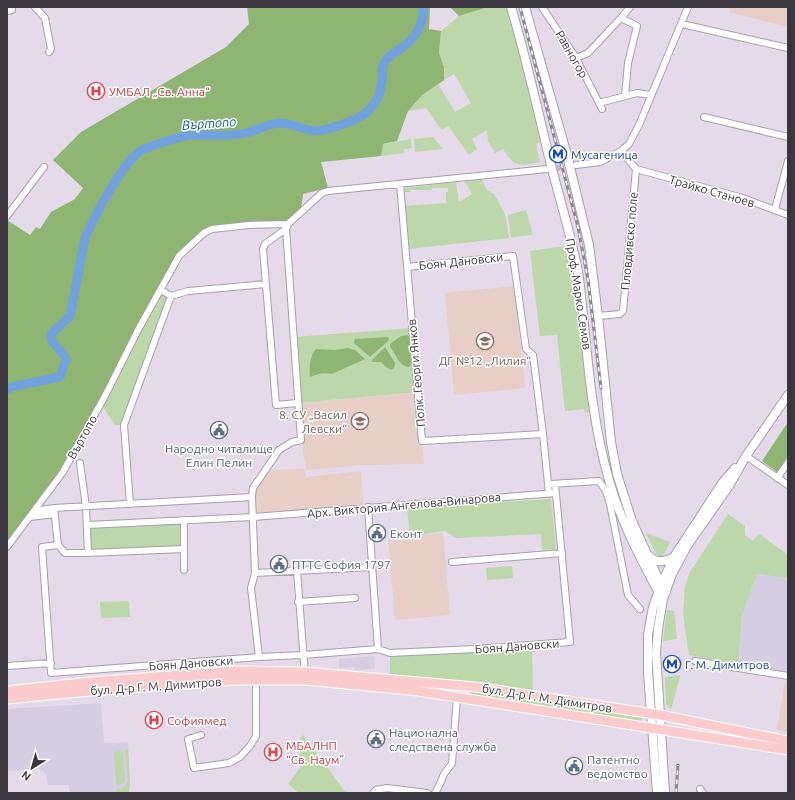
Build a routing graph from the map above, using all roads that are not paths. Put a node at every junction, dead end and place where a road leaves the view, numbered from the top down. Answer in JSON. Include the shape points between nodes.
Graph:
{"nodes":[{"id":1,"x":12,"y":7,"type":"edge"},
{"id":2,"x":36,"y":7,"type":"edge"},
{"id":3,"x":511,"y":7,"type":"edge"},
{"id":4,"x":524,"y":7,"type":"edge"},
{"id":5,"x":542,"y":7,"type":"edge"},
{"id":6,"x":630,"y":7,"type":"edge"},
{"id":7,"x":688,"y":7,"type":"edge"},
{"id":8,"x":7,"y":11,"type":"edge"},
{"id":9,"x":621,"y":18,"type":"junction"},
{"id":10,"x":682,"y":24,"type":"junction"},
{"id":11,"x":788,"y":48,"type":"edge"},
{"id":12,"x":49,"y":52,"type":"dead end"},
{"id":13,"x":576,"y":58,"type":"junction"},
{"id":14,"x":651,"y":95,"type":"junction"},
{"id":15,"x":625,"y":96,"type":"junction"},
{"id":16,"x":704,"y":117,"type":"dead end"},
{"id":17,"x":788,"y":137,"type":"edge"},
{"id":18,"x":621,"y":151,"type":"junction"},
{"id":19,"x":788,"y":161,"type":"edge"},
{"id":20,"x":576,"y":165,"type":"tunnel mouth"},
{"id":21,"x":44,"y":167,"type":"dead end"},
{"id":22,"x":546,"y":169,"type":"tunnel mouth"},
{"id":23,"x":636,"y":169,"type":"junction"},
{"id":24,"x":400,"y":184,"type":"junction"},
{"id":25,"x":7,"y":201,"type":"edge"},
{"id":26,"x":13,"y":206,"type":"junction"},
{"id":27,"x":775,"y":209,"type":"junction"},
{"id":28,"x":788,"y":215,"type":"edge"},
{"id":29,"x":7,"y":216,"type":"edge"},
{"id":30,"x":287,"y":227,"type":"junction"},
{"id":31,"x":407,"y":267,"type":"junction"},
{"id":32,"x":266,"y":284,"type":"junction"},
{"id":33,"x":161,"y":290,"type":"junction"},
{"id":34,"x":171,"y":296,"type":"junction"},
{"id":35,"x":598,"y":316,"type":"junction"},
{"id":36,"x":788,"y":395,"type":"edge"},
{"id":37,"x":298,"y":403,"type":"junction"},
{"id":38,"x":543,"y":434,"type":"junction"},
{"id":39,"x":611,"y":442,"type":"junction"},
{"id":40,"x":600,"y":443,"type":"junction"},
{"id":41,"x":746,"y":456,"type":"junction"},
{"id":42,"x":80,"y":463,"type":"dead end"},
{"id":43,"x":788,"y":463,"type":"edge"},
{"id":44,"x":777,"y":478,"type":"junction"},
{"id":45,"x":548,"y":484,"type":"junction"},
{"id":46,"x":555,"y":484,"type":"junction"},
{"id":47,"x":788,"y":485,"type":"edge"},
{"id":48,"x":556,"y":493,"type":"junction"},
{"id":49,"x":549,"y":494,"type":"junction"},
{"id":50,"x":252,"y":497,"type":"junction"},
{"id":51,"x":130,"y":504,"type":"junction"},
{"id":52,"x":86,"y":507,"type":"junction"},
{"id":53,"x":368,"y":508,"type":"junction"},
{"id":54,"x":34,"y":511,"type":"junction"},
{"id":55,"x":55,"y":511,"type":"junction"},
{"id":56,"x":30,"y":517,"type":"junction"},
{"id":57,"x":253,"y":517,"type":"junction"},
{"id":58,"x":184,"y":520,"type":"junction"},
{"id":59,"x":87,"y":525,"type":"junction"},
{"id":60,"x":58,"y":545,"type":"junction"},
{"id":61,"x":7,"y":547,"type":"edge"},
{"id":62,"x":184,"y":549,"type":"junction"},
{"id":63,"x":88,"y":553,"type":"junction"},
{"id":64,"x":562,"y":553,"type":"junction"},
{"id":65,"x":647,"y":554,"type":"junction"},
{"id":66,"x":674,"y":557,"type":"junction"},
{"id":67,"x":452,"y":562,"type":"dead end"},
{"id":68,"x":372,"y":567,"type":"junction"},
{"id":69,"x":184,"y":570,"type":"dead end"},
{"id":70,"x":297,"y":571,"type":"junction"},
{"id":71,"x":256,"y":573,"type":"junction"},
{"id":72,"x":662,"y":592,"type":"junction"},
{"id":73,"x":355,"y":598,"type":"dead end"},
{"id":74,"x":298,"y":602,"type":"junction"},
{"id":75,"x":640,"y":609,"type":"dead end"},
{"id":76,"x":378,"y":649,"type":"junction"},
{"id":77,"x":303,"y":656,"type":"junction"},
{"id":78,"x":260,"y":657,"type":"junction"},
{"id":79,"x":695,"y":661,"type":"dead end"},
{"id":80,"x":51,"y":663,"type":"junction"},
{"id":81,"x":7,"y":666,"type":"edge"},
{"id":82,"x":305,"y":676,"type":"junction"},
{"id":83,"x":788,"y":676,"type":"edge"},
{"id":84,"x":256,"y":680,"type":"junction"},
{"id":85,"x":7,"y":691,"type":"edge"},
{"id":86,"x":457,"y":697,"type":"junction"},
{"id":87,"x":7,"y":699,"type":"edge"},
{"id":88,"x":655,"y":714,"type":"junction"},
{"id":89,"x":657,"y":729,"type":"junction"},
{"id":90,"x":201,"y":735,"type":"dead end"},
{"id":91,"x":788,"y":741,"type":"edge"},
{"id":92,"x":788,"y":750,"type":"edge"},
{"id":93,"x":373,"y":793,"type":"edge"},
{"id":94,"x":427,"y":793,"type":"edge"},
{"id":95,"x":435,"y":793,"type":"edge"},
{"id":96,"x":657,"y":793,"type":"edge"},
{"id":97,"x":665,"y":793,"type":"edge"}],
"edges":[{"from":1,"to":8,"type":"street","via":[[12,10]]},
{"from":2,"to":12,"type":"street","via":[[45,18],[51,49]]},
{"from":3,"to":40,"type":"main road","name":"Проф. Марко Семов","via":[[575,253]]},
{"from":4,"to":35,"type":"main road","name":"Проф. Марко Семов","via":[[567,155],[586,234]]},
{"from":5,"to":13,"type":"street","name":"Равногор"},
{"from":6,"to":9,"type":"street"},
{"from":7,"to":10,"type":"street"},
{"from":9,"to":13,"type":"street","via":[[588,53]]},
{"from":9,"to":15,"type":"street","via":[[637,26],[628,63]]},
{"from":10,"to":11,"type":"street"},
{"from":10,"to":14,"type":"street"},
{"from":13,"to":15,"type":"street","name":"Равногор","via":[[600,106]]},
{"from":14,"to":15,"type":"street","name":"Равногор","via":[[637,93]]},
{"from":14,"to":18,"type":"street","via":[[634,135]]},
{"from":16,"to":17,"type":"street"},
{"from":18,"to":20,"type":"street","via":[[600,162]]},
{"from":18,"to":23,"type":"street"},
{"from":19,"to":27,"type":"street"},
{"from":21,"to":26,"type":"street"},
{"from":22,"to":24,"type":"street"},
{"from":23,"to":27,"type":"street","name":"Трайко Станоев"},
{"from":23,"to":35,"type":"street","name":"Пловдивско поле","via":[[623,311],[620,314]]},
{"from":24,"to":30,"type":"street","via":[[328,191]]},
{"from":24,"to":31,"type":"street","name":"Полк. Георги Янков"},
{"from":25,"to":26,"type":"street"},
{"from":26,"to":29,"type":"street"},
{"from":27,"to":28,"type":"street","name":"Трайко Станоев"},
{"from":30,"to":32,"type":"street","via":[[265,244],[263,249]]},
{"from":30,"to":33,"type":"street","name":"Въртопо","via":[[249,225],[204,232],[179,256]]},
{"from":30,"to":37,"type":"street"},
{"from":31,"to":38,"type":"street","name":"Боян Дановски","via":[[512,256],[526,349],[533,355]]},
{"from":31,"to":38,"type":"street","name":"Полк. Георги Янков","via":[[422,441]]},
{"from":32,"to":34,"type":"street","via":[[188,291]]},
{"from":32,"to":37,"type":"street","via":[[276,405]]},
{"from":33,"to":34,"type":"street"},
{"from":33,"to":54,"type":"street","name":"Въртопо","via":[[63,472]]},
{"from":34,"to":51,"type":"street","via":[[124,425]]},
{"from":35,"to":39,"type":"main road","name":"Проф. Марко Семов"},
{"from":36,"to":41,"type":"main road"},
{"from":37,"to":50,"type":"street","via":[[301,440],[279,450],[253,488]]},
{"from":38,"to":45,"type":"street","name":"Боян Дановски"},
{"from":39,"to":40,"type":"main road"},
{"from":39,"to":65,"type":"main road","name":"Проф. Марко Семов","via":[[625,502]]},
{"from":40,"to":72,"type":"main road","name":"Проф. Марко Семов","via":[[616,504],[626,528]]},
{"from":41,"to":44,"type":"street"},
{"from":41,"to":66,"type":"main road","via":[[722,482]]},
{"from":41,"to":72,"type":"main road","via":[[729,486],[687,546]]},
{"from":42,"to":52,"type":"street"},
{"from":43,"to":44,"type":"street"},
{"from":44,"to":47,"type":"street"},
{"from":45,"to":46,"type":"street"},
{"from":45,"to":49,"type":"street","name":"Боян Дановски"},
{"from":46,"to":48,"type":"street","name":"Боян Дановски"},
{"from":46,"to":75,"type":"street","via":[[599,481],[606,491],[628,595]]},
{"from":48,"to":49,"type":"street","name":"Арх. Виктория Ангелова-Винарова"},
{"from":48,"to":64,"type":"street","name":"Боян Дановски"},
{"from":49,"to":53,"type":"street","name":"Арх. Виктория Ангелова-Винарова"},
{"from":50,"to":51,"type":"street"},
{"from":50,"to":57,"type":"street"},
{"from":51,"to":52,"type":"street"},
{"from":52,"to":55,"type":"street"},
{"from":52,"to":59,"type":"street"},
{"from":53,"to":57,"type":"street","name":"Арх. Виктория Ангелова-Винарова"},
{"from":53,"to":68,"type":"street"},
{"from":54,"to":55,"type":"street"},
{"from":54,"to":56,"type":"street","name":"Въртопо"},
{"from":55,"to":56,"type":"street"},
{"from":55,"to":60,"type":"street"},
{"from":56,"to":61,"type":"street","name":"Въртопо"},
{"from":57,"to":58,"type":"street","name":"Арх. Виктория Ангелова-Винарова"},
{"from":57,"to":71,"type":"street"},
{"from":58,"to":59,"type":"street","name":"Арх. Виктория Ангелова-Винарова"},
{"from":58,"to":62,"type":"street"},
{"from":59,"to":63,"type":"street"},
{"from":60,"to":63,"type":"street","via":[[65,553]]},
{"from":60,"to":80,"type":"street","via":[[42,547]]},
{"from":62,"to":63,"type":"street"},
{"from":62,"to":69,"type":"street"},
{"from":64,"to":67,"type":"street"},
{"from":64,"to":76,"type":"street","name":"Боян Дановски","via":[[570,642],[390,653]]},
{"from":65,"to":66,"type":"main road","via":[[657,562]]},
{"from":65,"to":72,"type":"main road","name":"Проф. Марко Семов"},
{"from":66,"to":72,"type":"main road"},
{"from":68,"to":70,"type":"street"},
{"from":68,"to":76,"type":"street"},
{"from":70,"to":71,"type":"street"},
{"from":70,"to":74,"type":"street"},
{"from":71,"to":78,"type":"street","via":[[251,588]]},
{"from":72,"to":88,"type":"main road","via":[[656,653]]},
{"from":73,"to":74,"type":"street"},
{"from":74,"to":77,"type":"street"},
{"from":76,"to":77,"type":"street","name":"Боян Дановски"},
{"from":77,"to":78,"type":"street","name":"Боян Дановски"},
{"from":77,"to":82,"type":"street"},
{"from":78,"to":80,"type":"street","name":"Боян Дановски","via":[[52,673]]},
{"from":79,"to":83,"type":"street"},
{"from":80,"to":81,"type":"street"},
{"from":82,"to":84,"type":"main road","name":"бул. Д-р Г. М. Димитров"},
{"from":82,"to":85,"type":"main road","name":"бул. Д-р Г. М. Димитров","via":[[235,672],[90,682]]},
{"from":82,"to":86,"type":"main road","name":"бул. Д-р Г. М. Димитров"},
{"from":82,"to":88,"type":"main road","name":"бул. Д-р Г. М. Димитров","via":[[476,687]]},
{"from":84,"to":87,"type":"main road","name":"бул. Д-р Г. М. Димитров","via":[[121,688]]},
{"from":84,"to":90,"type":"street","via":[[256,736],[240,757],[229,763],[194,768],[188,739]]},
{"from":86,"to":89,"type":"main road","name":"бул. Д-р Г. М. Димитров"},
{"from":86,"to":95,"type":"street","via":[[452,763]]},
{"from":88,"to":89,"type":"main road"},
{"from":88,"to":91,"type":"main road","name":"бул. Д-р Г. М. Димитров"},
{"from":89,"to":92,"type":"main road","name":"бул. Д-р Г. М. Димитров"},
{"from":89,"to":96,"type":"main road"},
{"from":89,"to":97,"type":"main road"},
{"from":93,"to":94,"type":"street","via":[[386,788]]}]}
